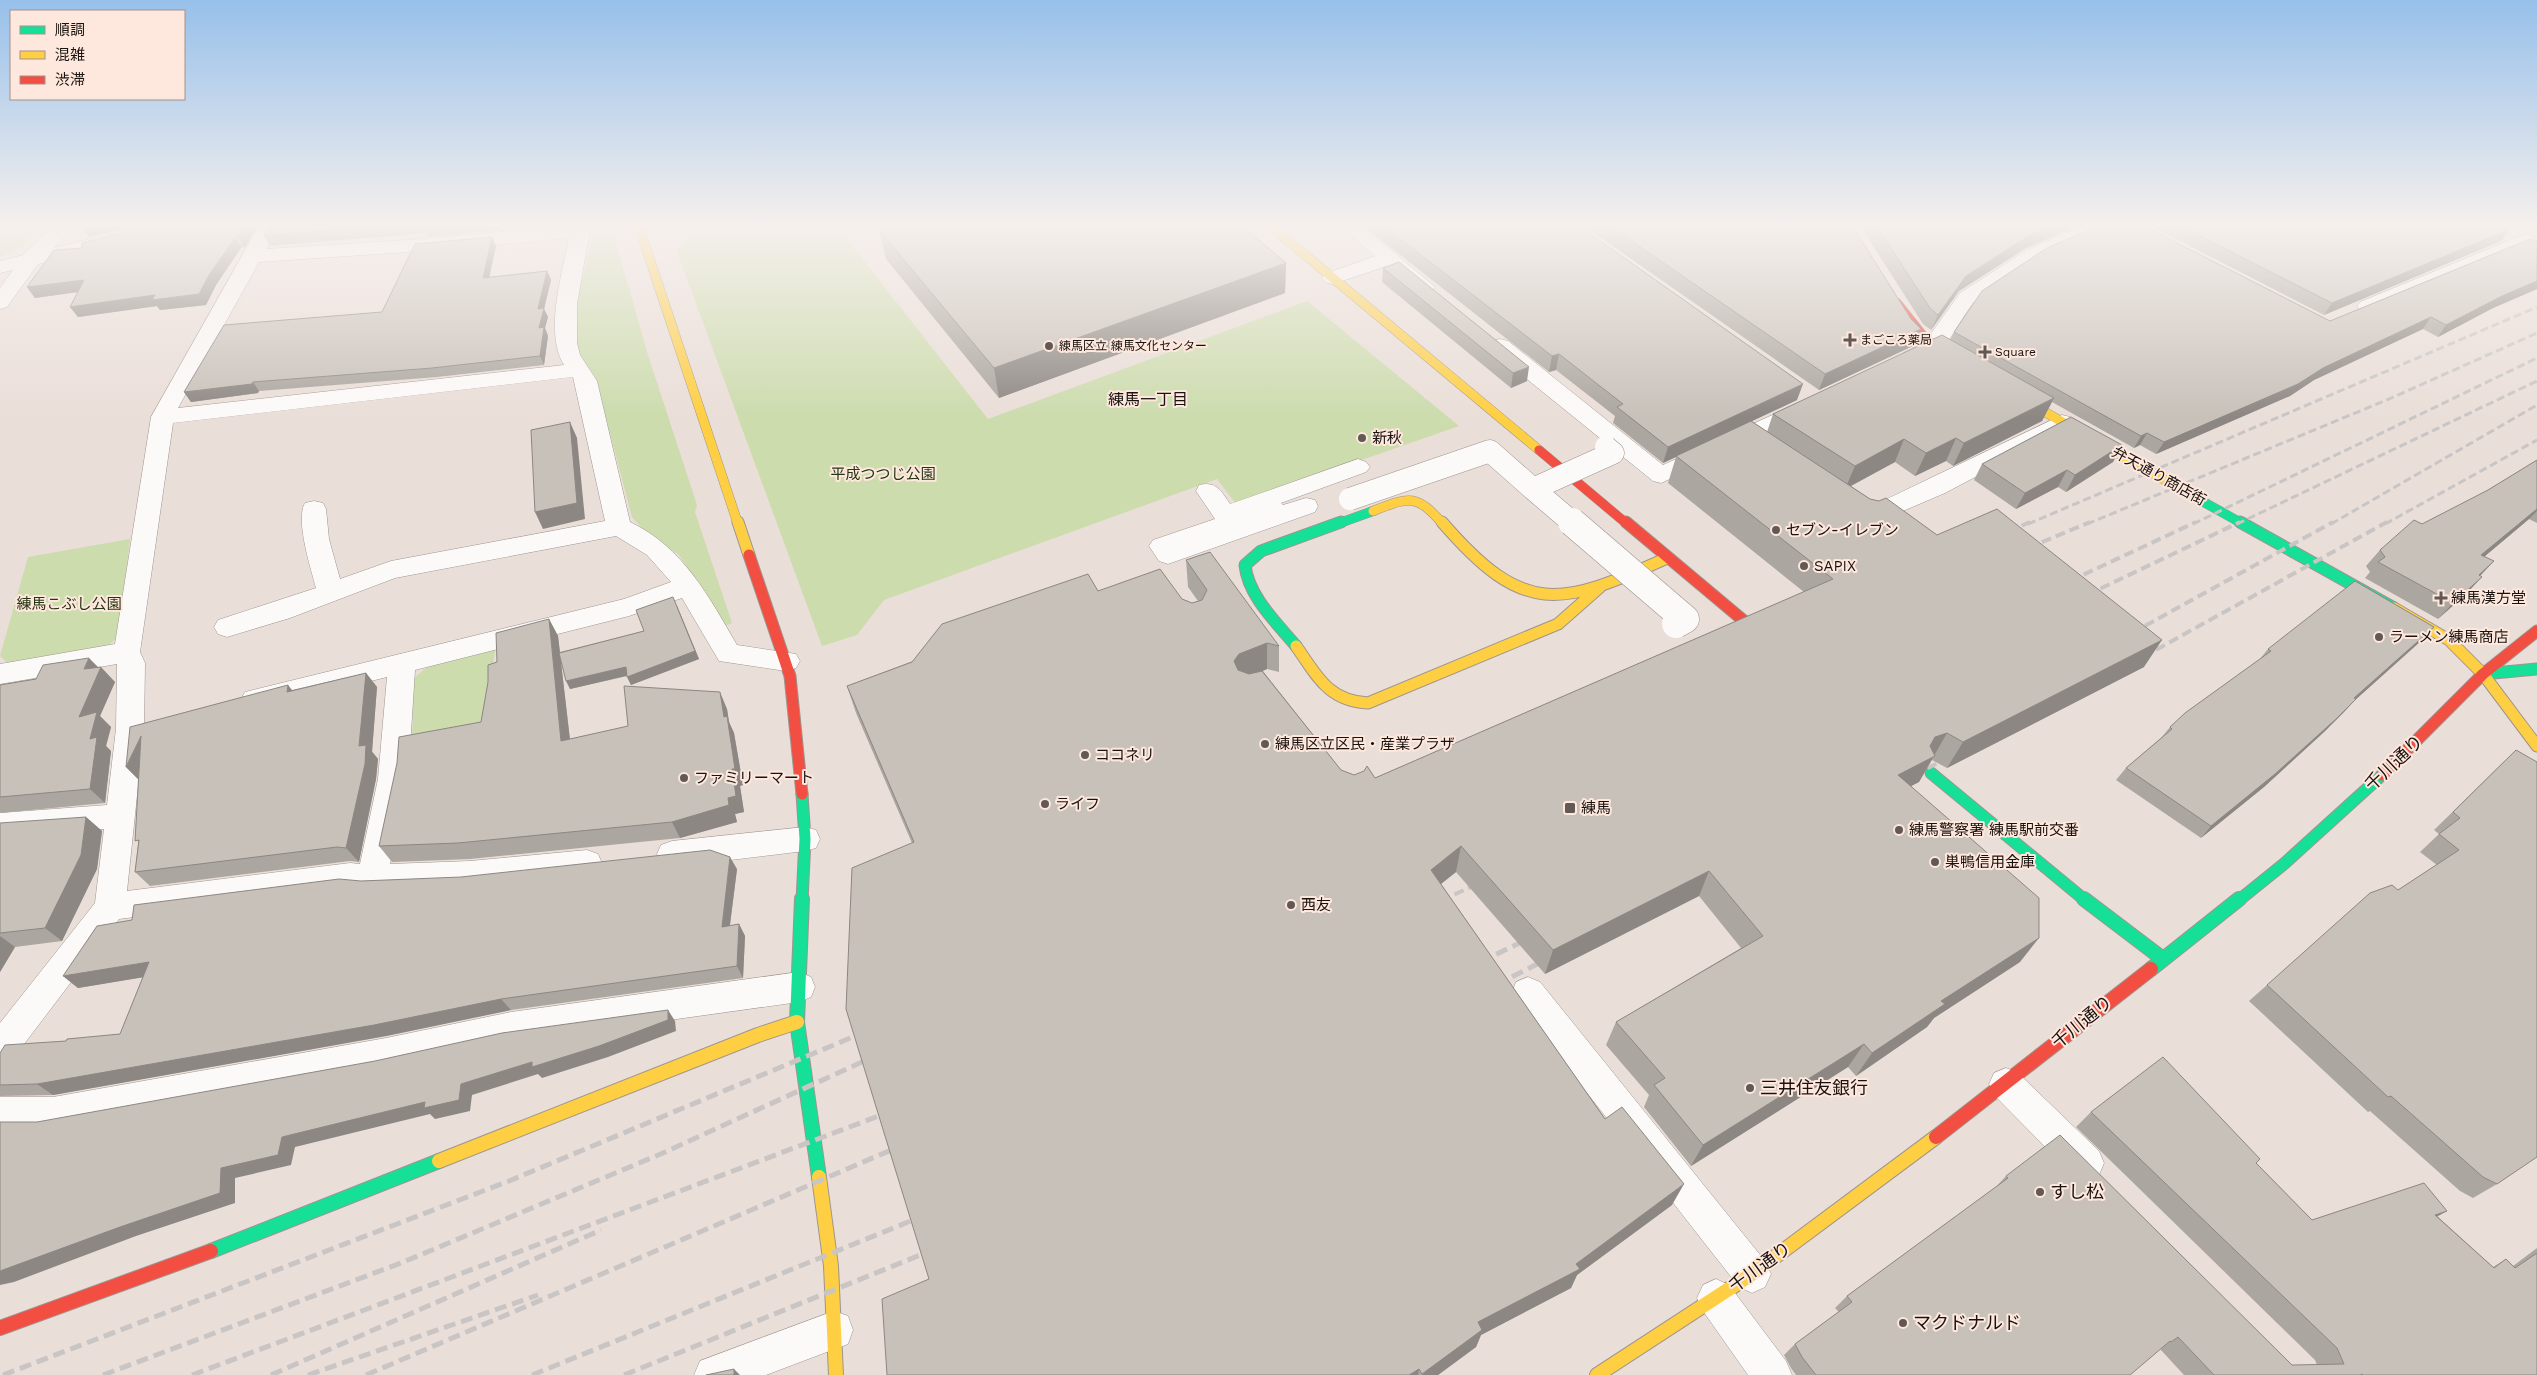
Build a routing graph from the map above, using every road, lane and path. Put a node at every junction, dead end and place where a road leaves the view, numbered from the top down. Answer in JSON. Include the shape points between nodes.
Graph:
{"nodes":[{"id":1,"x":10,"y":288,"type":"edge"},
{"id":2,"x":235,"y":288,"type":"edge"},
{"id":3,"x":572,"y":288,"type":"edge"},
{"id":4,"x":662,"y":288,"type":"edge"},
{"id":5,"x":1344,"y":288,"type":"edge"},
{"id":6,"x":1427,"y":288,"type":"edge"},
{"id":7,"x":1981,"y":288,"type":"edge"},
{"id":8,"x":2413,"y":288,"type":"edge"},
{"id":9,"x":1893,"y":297,"type":"edge"},
{"id":10,"x":1444,"y":302,"type":"edge"},
{"id":11,"x":0,"y":303,"type":"edge"},
{"id":12,"x":2350,"y":313,"type":"edge"},
{"id":13,"x":1482,"y":332,"type":"edge"},
{"id":14,"x":1933,"y":347,"type":"junction"},
{"id":15,"x":1889,"y":368,"type":"edge"},
{"id":16,"x":1970,"y":369,"type":"edge"},
{"id":17,"x":579,"y":370,"type":"junction"},
{"id":18,"x":2003,"y":388,"type":"edge"},
{"id":19,"x":1802,"y":390,"type":"edge"},
{"id":20,"x":162,"y":417,"type":"junction"},
{"id":21,"x":2062,"y":422,"type":"junction"},
{"id":22,"x":1745,"y":437,"type":"junction"},
{"id":23,"x":1606,"y":447,"type":"dead end"},
{"id":24,"x":1768,"y":453,"type":"edge"},
{"id":25,"x":1358,"y":467,"type":"dead end"},
{"id":26,"x":1533,"y":489,"type":"junction"},
{"id":27,"x":1208,"y":491,"type":"dead end"},
{"id":28,"x":1350,"y":499,"type":"dead end"},
{"id":29,"x":1266,"y":501,"type":"junction"},
{"id":30,"x":1843,"y":502,"type":"edge"},
{"id":31,"x":1306,"y":506,"type":"dead end"},
{"id":32,"x":314,"y":508,"type":"dead end"},
{"id":33,"x":619,"y":528,"type":"junction"},
{"id":34,"x":1666,"y":558,"type":"junction"},
{"id":35,"x":688,"y":586,"type":"junction"},
{"id":36,"x":1600,"y":587,"type":"junction"},
{"id":37,"x":330,"y":594,"type":"junction"},
{"id":38,"x":1686,"y":625,"type":"dead end"},
{"id":39,"x":1750,"y":626,"type":"edge"},
{"id":40,"x":227,"y":627,"type":"dead end"},
{"id":41,"x":2537,"y":631,"type":"edge"},
{"id":42,"x":127,"y":652,"type":"junction"},
{"id":43,"x":786,"y":661,"type":"junction"},
{"id":44,"x":402,"y":663,"type":"junction"},
{"id":45,"x":2537,"y":669,"type":"edge"},
{"id":46,"x":0,"y":674,"type":"edge"},
{"id":47,"x":2484,"y":674,"type":"junction"},
{"id":48,"x":233,"y":704,"type":"edge"},
{"id":49,"x":158,"y":722,"type":"edge"},
{"id":50,"x":130,"y":729,"type":"junction"},
{"id":51,"x":2537,"y":746,"type":"edge"},
{"id":52,"x":1931,"y":773,"type":"edge"},
{"id":53,"x":120,"y":816,"type":"junction"},
{"id":54,"x":0,"y":825,"type":"edge"},
{"id":55,"x":805,"y":839,"type":"junction"},
{"id":56,"x":649,"y":857,"type":"edge"},
{"id":57,"x":619,"y":860,"type":"edge"},
{"id":58,"x":372,"y":878,"type":"junction"},
{"id":59,"x":110,"y":907,"type":"junction"},
{"id":60,"x":2163,"y":959,"type":"junction"},
{"id":61,"x":799,"y":987,"type":"junction"},
{"id":62,"x":1528,"y":992,"type":"dead end"},
{"id":63,"x":798,"y":1022,"type":"junction"},
{"id":64,"x":0,"y":1049,"type":"edge"},
{"id":65,"x":2006,"y":1084,"type":"junction"},
{"id":66,"x":0,"y":1114,"type":"edge"},
{"id":67,"x":2113,"y":1189,"type":"edge"},
{"id":68,"x":1752,"y":1274,"type":"junction"},
{"id":69,"x":1716,"y":1298,"type":"junction"},
{"id":70,"x":0,"y":1328,"type":"edge"},
{"id":71,"x":834,"y":1330,"type":"junction"},
{"id":72,"x":714,"y":1375,"type":"edge"},
{"id":73,"x":836,"y":1375,"type":"edge"},
{"id":74,"x":1597,"y":1375,"type":"edge"},
{"id":75,"x":1772,"y":1375,"type":"edge"}],
"edges":[{"from":1,"to":11,"type":"street"},
{"from":2,"to":20,"type":"street"},
{"from":3,"to":17,"type":"street","via":[[565,331],[569,355]]},
{"from":4,"to":43,"type":"street"},
{"from":5,"to":34,"type":"street"},
{"from":6,"to":10,"type":"street"},
{"from":7,"to":14,"type":"street","via":[[1967,297]]},
{"from":8,"to":12,"type":"street"},
{"from":9,"to":14,"type":"street","via":[[1914,329]]},
{"from":13,"to":22,"type":"street","via":[[1661,475]]},
{"from":14,"to":15,"type":"street"},
{"from":14,"to":16,"type":"street"},
{"from":17,"to":20,"type":"street"},
{"from":17,"to":33,"type":"street","via":[[586,381]]},
{"from":18,"to":21,"type":"street","name":"弁天通り商店街"},
{"from":19,"to":22,"type":"street","via":[[1818,402]]},
{"from":20,"to":42,"type":"street"},
{"from":21,"to":30,"type":"street","via":[[1868,518]]},
{"from":21,"to":47,"type":"street","name":"弁天通り商店街","via":[[2448,640]]},
{"from":22,"to":24,"type":"street"},
{"from":23,"to":26,"type":"street","bridge":true,"via":[[1613,453]]},
{"from":25,"to":29,"type":"street"},
{"from":26,"to":28,"type":"street","bridge":true,"via":[[1490,451]]},
{"from":26,"to":38,"type":"street","bridge":true},
{"from":27,"to":29,"type":"street","via":[[1225,515]]},
{"from":29,"to":31,"type":"street","via":[[1272,508],[1162,546],[1165,565]]},
{"from":32,"to":37,"type":"street","via":[[317,539]]},
{"from":33,"to":35,"type":"street","via":[[629,531],[664,556]]},
{"from":33,"to":37,"type":"street","via":[[391,570]]},
{"from":34,"to":36,"type":"street"},
{"from":34,"to":39,"type":"street"},
{"from":35,"to":43,"type":"street","via":[[729,654]]},
{"from":35,"to":44,"type":"street","via":[[629,607]]},
{"from":36,"to":36,"type":"street","via":[[1558,624],[1368,703],[1354,704],[1341,701],[1332,694],[1244,573],[1250,557],[1261,550],[1403,500],[1425,504],[1485,568],[1508,586],[1529,595],[1556,596]]},
{"from":37,"to":40,"type":"street"},
{"from":41,"to":47,"type":"street","name":"千川通り"},
{"from":42,"to":46,"type":"street"},
{"from":42,"to":50,"type":"street","via":[[131,663]]},
{"from":43,"to":55,"type":"street","via":[[801,770]]},
{"from":44,"to":48,"type":"street"},
{"from":44,"to":58,"type":"street","via":[[393,779]]},
{"from":45,"to":47,"type":"street"},
{"from":47,"to":51,"type":"street","name":"弁天通り商店街"},
{"from":47,"to":60,"type":"street","name":"千川通り","via":[[2411,748],[2284,863]]},
{"from":49,"to":50,"type":"street"},
{"from":50,"to":53,"type":"street"},
{"from":52,"to":60,"type":"street"},
{"from":53,"to":54,"type":"street"},
{"from":53,"to":59,"type":"street"},
{"from":55,"to":56,"type":"street"},
{"from":55,"to":61,"type":"street"},
{"from":57,"to":58,"type":"street","via":[[470,874]]},
{"from":58,"to":59,"type":"street","via":[[350,876]]},
{"from":59,"to":64,"type":"street"},
{"from":60,"to":65,"type":"street","name":"千川通り"},
{"from":61,"to":63,"type":"street"},
{"from":61,"to":66,"type":"street","via":[[512,1026],[386,1054],[53,1114]]},
{"from":62,"to":68,"type":"street"},
{"from":63,"to":70,"type":"street","via":[[207,1253]]},
{"from":63,"to":71,"type":"street","via":[[831,1266]]},
{"from":65,"to":67,"type":"street"},
{"from":65,"to":68,"type":"street","name":"千川通り"},
{"from":68,"to":69,"type":"street","name":"千川通り"},
{"from":69,"to":74,"type":"street","name":"千川通り"},
{"from":69,"to":75,"type":"street"},
{"from":71,"to":72,"type":"street"},
{"from":71,"to":73,"type":"street"}]}
